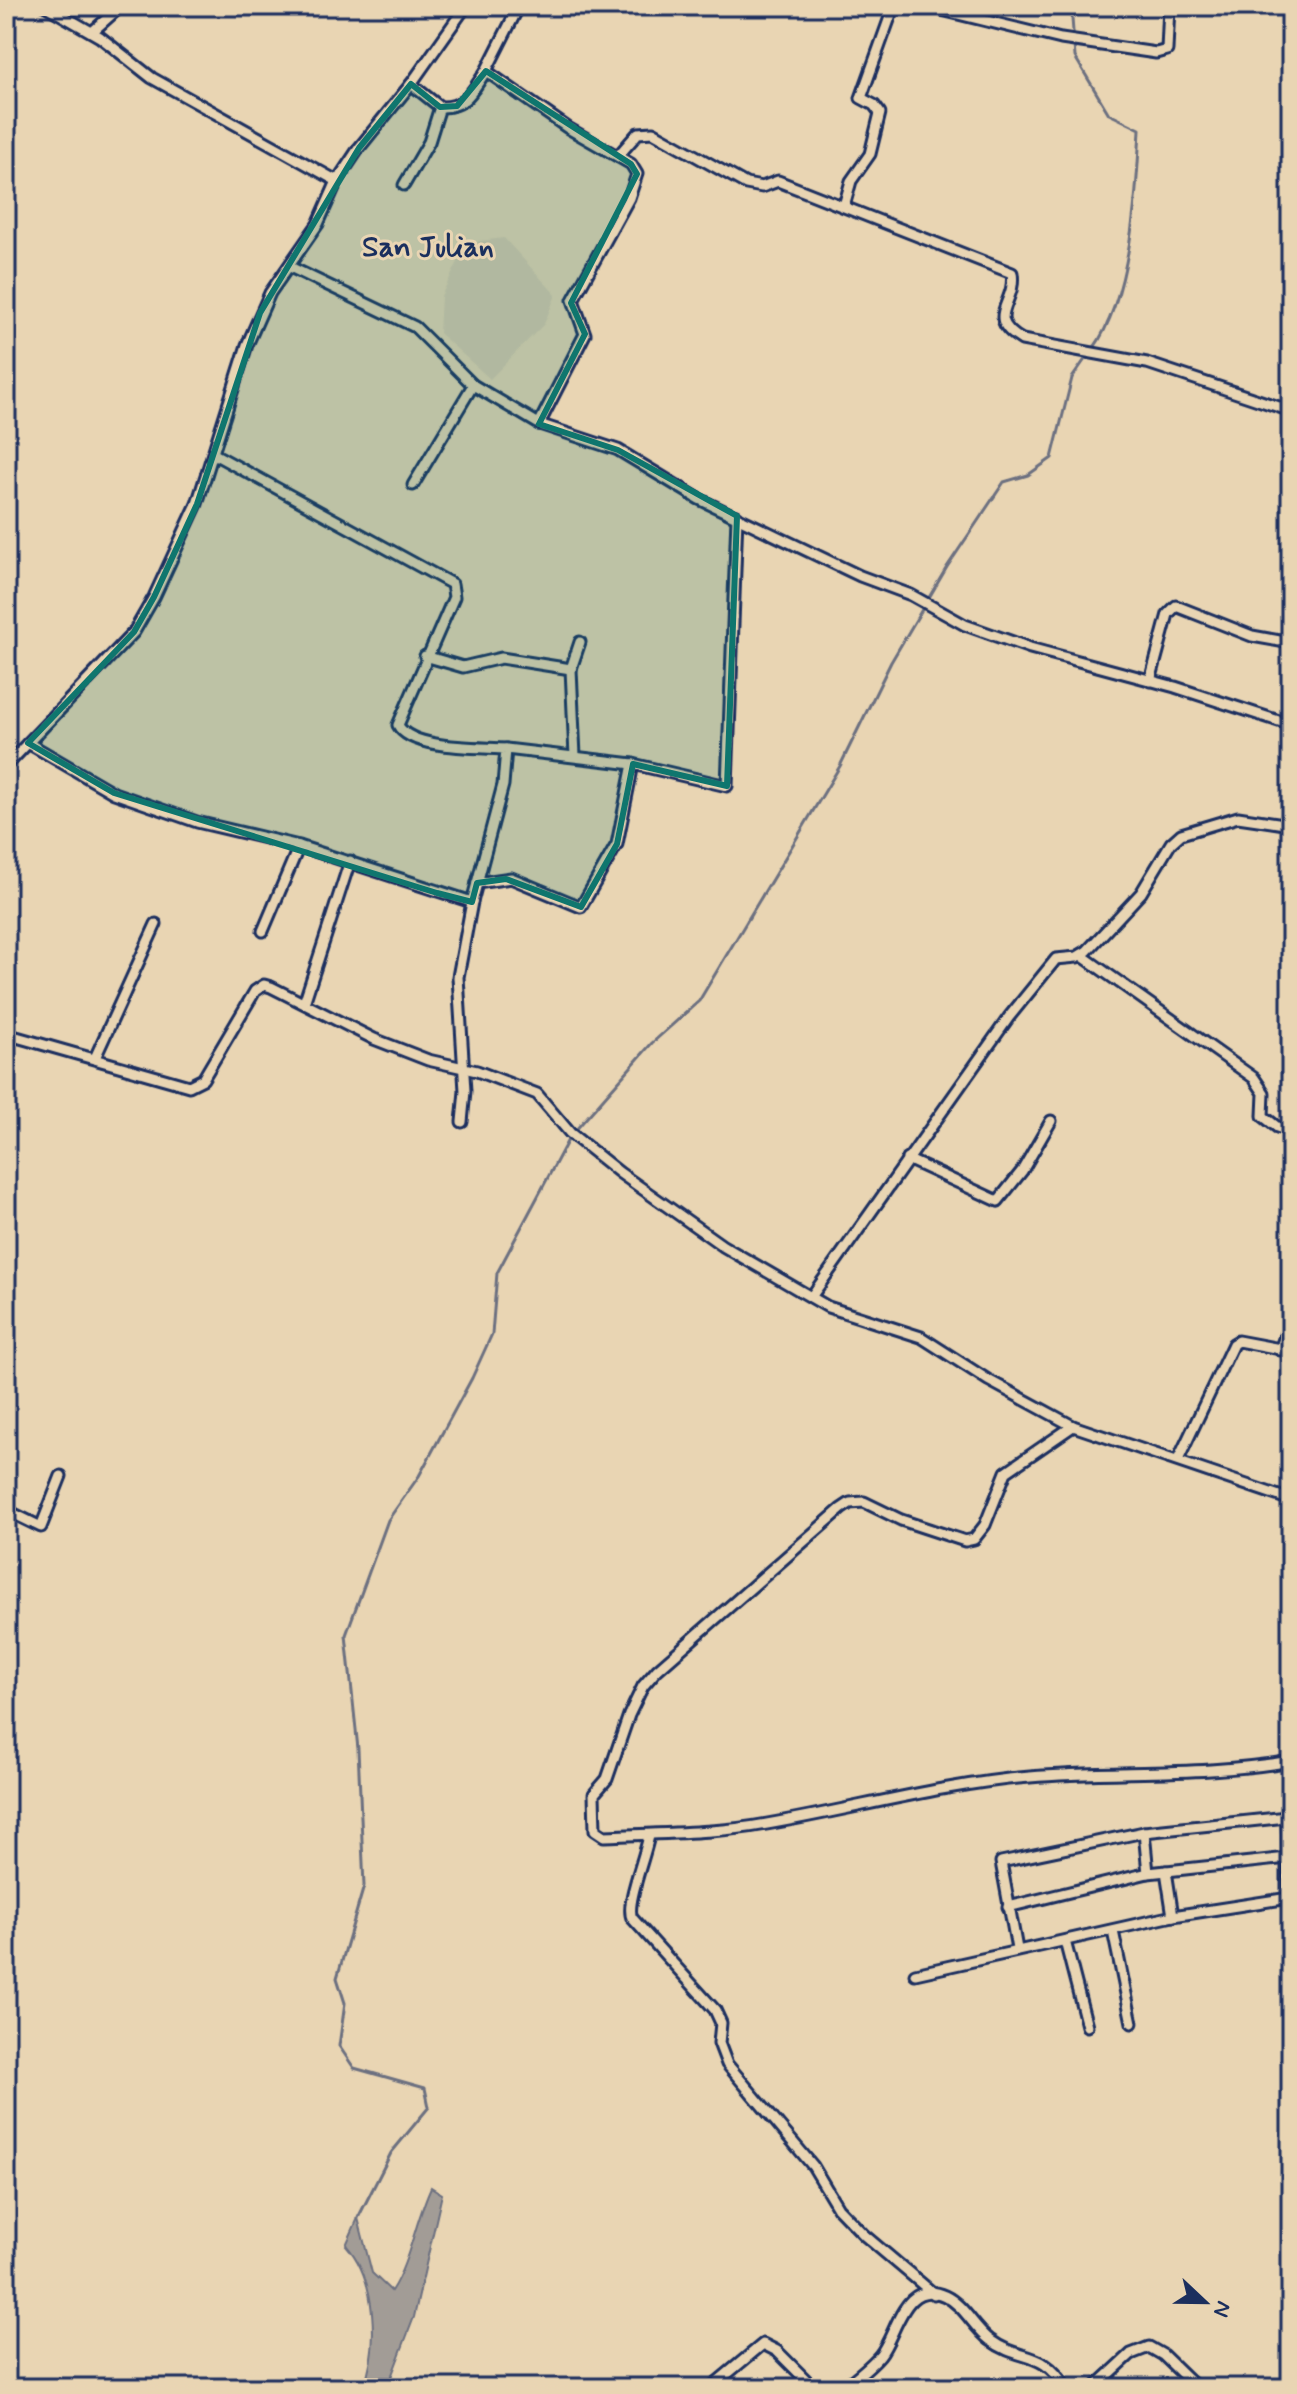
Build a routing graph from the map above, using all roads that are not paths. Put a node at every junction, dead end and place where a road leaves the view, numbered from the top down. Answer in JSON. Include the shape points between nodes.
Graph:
{"nodes":[{"id":1,"x":46,"y":6,"type":"edge"},
{"id":2,"x":121,"y":6,"type":"edge"},
{"id":3,"x":466,"y":6,"type":"edge"},
{"id":4,"x":519,"y":6,"type":"edge"},
{"id":5,"x":894,"y":6,"type":"edge"},
{"id":6,"x":925,"y":6,"type":"edge"},
{"id":7,"x":1169,"y":6,"type":"edge"},
{"id":8,"x":92,"y":32,"type":"junction"},
{"id":9,"x":486,"y":71,"type":"junction"},
{"id":10,"x":411,"y":84,"type":"junction"},
{"id":11,"x":440,"y":107,"type":"junction"},
{"id":12,"x":618,"y":156,"type":"junction"},
{"id":13,"x":337,"y":181,"type":"junction"},
{"id":14,"x":404,"y":185,"type":"dead end"},
{"id":15,"x":844,"y":206,"type":"junction"},
{"id":16,"x":290,"y":267,"type":"junction"},
{"id":17,"x":473,"y":385,"type":"junction"},
{"id":18,"x":1291,"y":411,"type":"edge"},
{"id":19,"x":539,"y":424,"type":"junction"},
{"id":20,"x":214,"y":454,"type":"junction"},
{"id":21,"x":413,"y":485,"type":"dead end"},
{"id":22,"x":737,"y":516,"type":"junction"},
{"id":23,"x":580,"y":642,"type":"dead end"},
{"id":24,"x":1291,"y":643,"type":"edge"},
{"id":25,"x":425,"y":656,"type":"junction"},
{"id":26,"x":571,"y":669,"type":"junction"},
{"id":27,"x":1150,"y":681,"type":"junction"},
{"id":28,"x":1291,"y":725,"type":"edge"},
{"id":29,"x":28,"y":743,"type":"junction"},
{"id":30,"x":506,"y":749,"type":"junction"},
{"id":31,"x":575,"y":756,"type":"junction"},
{"id":32,"x":633,"y":764,"type":"junction"},
{"id":33,"x":6,"y":766,"type":"edge"},
{"id":34,"x":1291,"y":825,"type":"edge"},
{"id":35,"x":299,"y":846,"type":"junction"},
{"id":36,"x":350,"y":861,"type":"junction"},
{"id":37,"x":477,"y":883,"type":"junction"},
{"id":38,"x":472,"y":902,"type":"junction"},
{"id":39,"x":156,"y":924,"type":"dead end"},
{"id":40,"x":263,"y":931,"type":"dead end"},
{"id":41,"x":1081,"y":955,"type":"junction"},
{"id":42,"x":304,"y":1003,"type":"junction"},
{"id":43,"x":6,"y":1034,"type":"edge"},
{"id":44,"x":95,"y":1058,"type":"junction"},
{"id":45,"x":463,"y":1070,"type":"junction"},
{"id":46,"x":1051,"y":1121,"type":"dead end"},
{"id":47,"x":462,"y":1122,"type":"dead end"},
{"id":48,"x":1291,"y":1132,"type":"edge"},
{"id":49,"x":907,"y":1159,"type":"junction"},
{"id":50,"x":811,"y":1297,"type":"junction"},
{"id":51,"x":1291,"y":1319,"type":"edge"},
{"id":52,"x":1286,"y":1350,"type":"edge"},
{"id":53,"x":1073,"y":1426,"type":"junction"},
{"id":54,"x":1178,"y":1460,"type":"junction"},
{"id":55,"x":61,"y":1476,"type":"dead end"},
{"id":56,"x":1291,"y":1500,"type":"edge"},
{"id":57,"x":6,"y":1510,"type":"edge"},
{"id":58,"x":1291,"y":1761,"type":"edge"},
{"id":59,"x":1291,"y":1776,"type":"edge"},
{"id":60,"x":1287,"y":1817,"type":"junction"},
{"id":61,"x":1144,"y":1832,"type":"junction"},
{"id":62,"x":649,"y":1835,"type":"junction"},
{"id":63,"x":1288,"y":1858,"type":"junction"},
{"id":64,"x":1166,"y":1871,"type":"junction"},
{"id":65,"x":1148,"y":1873,"type":"junction"},
{"id":66,"x":1289,"y":1898,"type":"edge"},
{"id":67,"x":1008,"y":1907,"type":"junction"},
{"id":68,"x":1173,"y":1916,"type":"junction"},
{"id":69,"x":1113,"y":1931,"type":"junction"},
{"id":70,"x":1065,"y":1941,"type":"junction"},
{"id":71,"x":1017,"y":1949,"type":"junction"},
{"id":72,"x":1291,"y":1957,"type":"edge"},
{"id":73,"x":915,"y":1974,"type":"dead end"},
{"id":74,"x":1132,"y":2023,"type":"dead end"},
{"id":75,"x":1087,"y":2026,"type":"dead end"},
{"id":76,"x":1291,"y":2055,"type":"edge"},
{"id":77,"x":1291,"y":2066,"type":"edge"},
{"id":78,"x":934,"y":2294,"type":"junction"},
{"id":79,"x":710,"y":2388,"type":"edge"},
{"id":80,"x":814,"y":2388,"type":"edge"},
{"id":81,"x":843,"y":2388,"type":"edge"},
{"id":82,"x":1066,"y":2388,"type":"edge"},
{"id":83,"x":1094,"y":2388,"type":"edge"},
{"id":84,"x":1197,"y":2388,"type":"edge"}],
"edges":[{"from":1,"to":8,"type":"street"},
{"from":2,"to":8,"type":"street"},
{"from":3,"to":10,"type":"street"},
{"from":4,"to":9,"type":"street"},
{"from":5,"to":15,"type":"street","via":[[861,98],[880,113],[870,154],[851,181]]},
{"from":6,"to":7,"type":"street","via":[[1061,39],[1156,53],[1167,50]]},
{"from":8,"to":13,"type":"street","via":[[152,78]]},
{"from":9,"to":11,"type":"street","via":[[464,103]]},
{"from":9,"to":12,"type":"street"},
{"from":10,"to":11,"type":"street"},
{"from":10,"to":13,"type":"street"},
{"from":11,"to":14,"type":"street","via":[[429,142]]},
{"from":12,"to":15,"type":"street","via":[[638,133],[653,132],[746,184],[762,187],[778,181]]},
{"from":12,"to":19,"type":"street","via":[[637,174],[573,300],[585,334]]},
{"from":13,"to":16,"type":"street"},
{"from":15,"to":18,"type":"street","via":[[1012,273],[1002,322],[1006,331],[1022,340],[1147,363]]},
{"from":16,"to":17,"type":"street","via":[[415,327]]},
{"from":16,"to":20,"type":"street","via":[[270,293],[247,345]]},
{"from":17,"to":19,"type":"street"},
{"from":17,"to":21,"type":"street"},
{"from":19,"to":22,"type":"street","via":[[618,450]]},
{"from":20,"to":25,"type":"street","via":[[452,584],[454,597]]},
{"from":20,"to":29,"type":"street","via":[[175,554],[134,632]]},
{"from":22,"to":27,"type":"street","via":[[965,625]]},
{"from":22,"to":32,"type":"street","via":[[727,786]]},
{"from":23,"to":26,"type":"street"},
{"from":24,"to":27,"type":"street","via":[[1252,636],[1176,606],[1168,614]]},
{"from":25,"to":26,"type":"street","via":[[463,667],[501,658]]},
{"from":25,"to":30,"type":"street","via":[[399,717],[402,732],[452,746]]},
{"from":26,"to":31,"type":"street"},
{"from":27,"to":28,"type":"street"},
{"from":29,"to":33,"type":"street"},
{"from":29,"to":35,"type":"street","via":[[114,793],[197,822]]},
{"from":30,"to":31,"type":"street"},
{"from":30,"to":37,"type":"street","via":[[503,785]]},
{"from":31,"to":32,"type":"street"},
{"from":32,"to":37,"type":"street","via":[[617,844],[581,907],[511,878]]},
{"from":34,"to":41,"type":"street","via":[[1238,817],[1181,834],[1141,893]]},
{"from":35,"to":36,"type":"street"},
{"from":35,"to":40,"type":"street"},
{"from":36,"to":38,"type":"street"},
{"from":36,"to":42,"type":"street"},
{"from":37,"to":38,"type":"street"},
{"from":38,"to":45,"type":"street","via":[[458,977]]},
{"from":39,"to":44,"type":"street"},
{"from":41,"to":48,"type":"street","via":[[1254,1078],[1264,1093],[1263,1116]]},
{"from":41,"to":49,"type":"street","via":[[1056,959]]},
{"from":42,"to":44,"type":"street","via":[[271,987],[258,987],[197,1084],[182,1085]]},
{"from":42,"to":45,"type":"street","via":[[374,1039]]},
{"from":43,"to":44,"type":"street"},
{"from":45,"to":47,"type":"street"},
{"from":45,"to":50,"type":"street","via":[[537,1094],[580,1141],[723,1246]]},
{"from":46,"to":49,"type":"street","via":[[998,1201]]},
{"from":49,"to":50,"type":"street"},
{"from":50,"to":53,"type":"street","via":[[921,1337]]},
{"from":51,"to":52,"type":"street"},
{"from":52,"to":54,"type":"street","via":[[1233,1344]]},
{"from":53,"to":54,"type":"street","via":[[1118,1445]]},
{"from":53,"to":62,"type":"street","via":[[1006,1472],[974,1539],[965,1541],[901,1520],[864,1502],[850,1503],[657,1670],[629,1715],[612,1769],[594,1794],[592,1808],[599,1834]]},
{"from":54,"to":56,"type":"street"},
{"from":55,"to":57,"type":"street","via":[[41,1527]]},
{"from":58,"to":62,"type":"street","via":[[1199,1771],[1030,1777],[763,1825]]},
{"from":59,"to":60,"type":"street"},
{"from":60,"to":61,"type":"street"},
{"from":60,"to":63,"type":"street"},
{"from":61,"to":65,"type":"street"},
{"from":61,"to":67,"type":"street","via":[[1001,1862]]},
{"from":62,"to":78,"type":"street","via":[[629,1905],[632,1918],[715,2010],[727,2064],[813,2166],[838,2208]]},
{"from":63,"to":64,"type":"street"},
{"from":63,"to":66,"type":"street"},
{"from":64,"to":65,"type":"street"},
{"from":64,"to":68,"type":"street"},
{"from":65,"to":67,"type":"street"},
{"from":66,"to":68,"type":"street"},
{"from":66,"to":72,"type":"street"},
{"from":67,"to":71,"type":"street"},
{"from":68,"to":69,"type":"street"},
{"from":69,"to":70,"type":"street"},
{"from":69,"to":74,"type":"street"},
{"from":70,"to":71,"type":"street"},
{"from":70,"to":75,"type":"street"},
{"from":71,"to":73,"type":"street"},
{"from":76,"to":77,"type":"street"},
{"from":78,"to":81,"type":"street","via":[[924,2294],[905,2307],[882,2352]]},
{"from":78,"to":82,"type":"street","via":[[955,2303],[1004,2349],[1052,2367]]},
{"from":79,"to":80,"type":"street","via":[[763,2344]]},
{"from":83,"to":84,"type":"street","via":[[1131,2354],[1149,2347]]}]}
